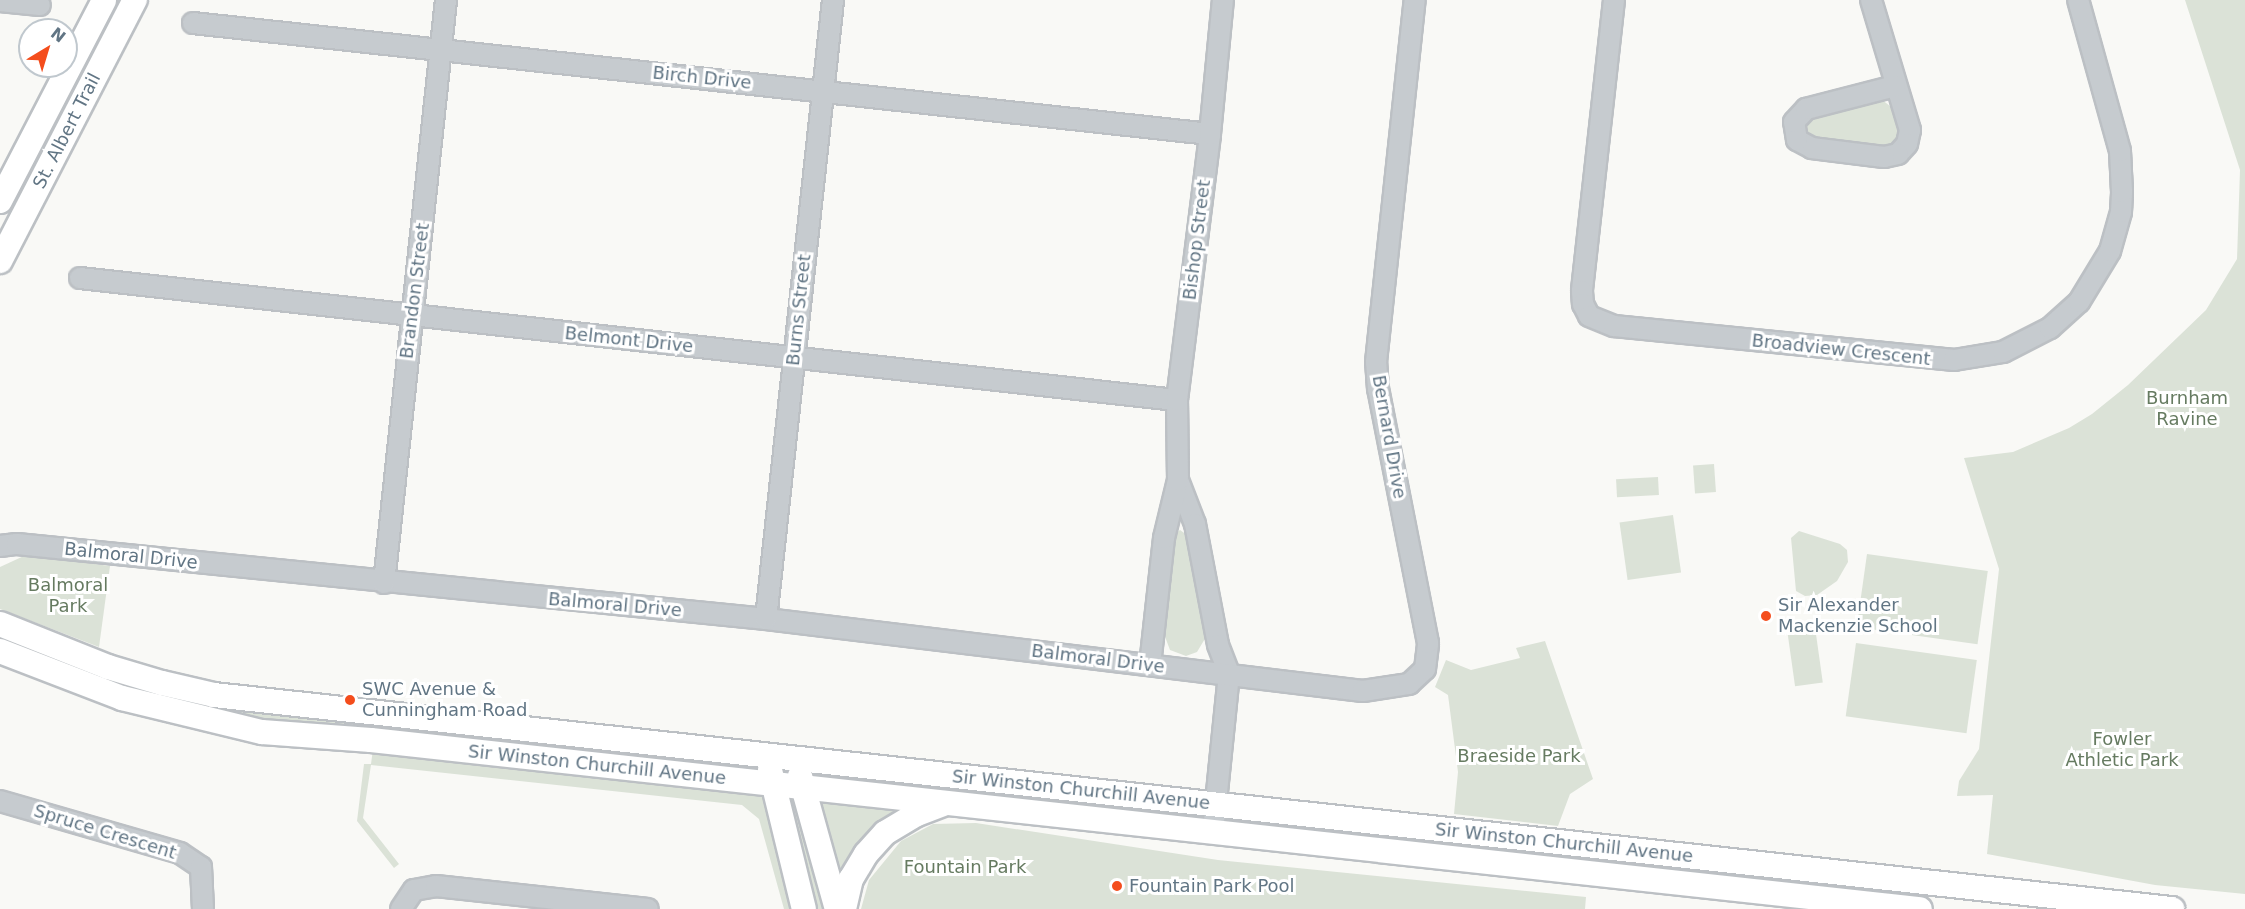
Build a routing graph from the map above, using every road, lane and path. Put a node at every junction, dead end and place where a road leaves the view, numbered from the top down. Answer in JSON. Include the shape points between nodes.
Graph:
{"nodes":[{"id":1,"x":104,"y":0,"type":"edge"},
{"id":2,"x":135,"y":0,"type":"edge"},
{"id":3,"x":446,"y":0,"type":"edge"},
{"id":4,"x":833,"y":0,"type":"edge"},
{"id":5,"x":1222,"y":0,"type":"edge"},
{"id":6,"x":1415,"y":0,"type":"edge"},
{"id":7,"x":1614,"y":0,"type":"edge"},
{"id":8,"x":1871,"y":0,"type":"edge"},
{"id":9,"x":2078,"y":0,"type":"edge"},
{"id":10,"x":0,"y":1,"type":"edge"},
{"id":11,"x":40,"y":5,"type":"dead end"},
{"id":12,"x":193,"y":23,"type":"dead end"},
{"id":13,"x":441,"y":49,"type":"junction"},
{"id":14,"x":1895,"y":86,"type":"junction"},
{"id":15,"x":822,"y":91,"type":"junction"},
{"id":16,"x":1210,"y":134,"type":"junction"},
{"id":17,"x":0,"y":201,"type":"edge"},
{"id":18,"x":0,"y":261,"type":"edge"},
{"id":19,"x":80,"y":278,"type":"dead end"},
{"id":20,"x":412,"y":316,"type":"junction"},
{"id":21,"x":793,"y":358,"type":"junction"},
{"id":22,"x":1178,"y":400,"type":"junction"},
{"id":23,"x":1178,"y":480,"type":"junction"},
{"id":24,"x":0,"y":546,"type":"edge"},
{"id":25,"x":384,"y":583,"type":"junction"},
{"id":26,"x":766,"y":619,"type":"junction"},
{"id":27,"x":0,"y":624,"type":"edge"},
{"id":28,"x":0,"y":651,"type":"edge"},
{"id":29,"x":1150,"y":665,"type":"junction"},
{"id":30,"x":1229,"y":674,"type":"junction"},
{"id":31,"x":766,"y":756,"type":"junction"},
{"id":32,"x":795,"y":759,"type":"junction"},
{"id":33,"x":773,"y":785,"type":"junction"},
{"id":34,"x":804,"y":788,"type":"junction"},
{"id":35,"x":0,"y":801,"type":"edge"},
{"id":36,"x":946,"y":802,"type":"junction"},
{"id":37,"x":1215,"y":804,"type":"junction"},
{"id":38,"x":1213,"y":832,"type":"junction"},
{"id":39,"x":203,"y":909,"type":"edge"},
{"id":40,"x":401,"y":909,"type":"edge"},
{"id":41,"x":648,"y":909,"type":"edge"},
{"id":42,"x":804,"y":909,"type":"edge"},
{"id":43,"x":837,"y":909,"type":"edge"},
{"id":44,"x":844,"y":909,"type":"edge"},
{"id":45,"x":1920,"y":909,"type":"edge"},
{"id":46,"x":2172,"y":909,"type":"edge"}],
"edges":[{"from":1,"to":17,"type":"main road","name":"St. Albert Trail"},
{"from":2,"to":18,"type":"main road","name":"St. Albert Trail"},
{"from":3,"to":13,"type":"street","name":"Brandon Street"},
{"from":4,"to":15,"type":"street","name":"Burns Street"},
{"from":5,"to":16,"type":"street","name":"Bishop Street"},
{"from":6,"to":30,"type":"street","name":"Bernard Drive","via":[[1376,362],[1428,644],[1427,663],[1421,675],[1409,684],[1363,691]]},
{"from":7,"to":9,"type":"street","name":"Broadview Crescent","via":[[1582,291],[1589,316],[1614,326],[1953,360],[2003,352],[2050,328],[2079,302],[2110,251],[2122,202],[2120,151]]},
{"from":8,"to":14,"type":"street"},
{"from":10,"to":11,"type":"street"},
{"from":12,"to":13,"type":"street","name":"Birch Drive"},
{"from":13,"to":15,"type":"street","name":"Birch Drive"},
{"from":13,"to":20,"type":"street","name":"Brandon Street"},
{"from":14,"to":14,"type":"street","via":[[1806,109],[1794,122],[1797,140],[1812,148],[1884,157],[1898,154],[1907,144],[1910,130]]},
{"from":15,"to":16,"type":"street","name":"Birch Drive"},
{"from":15,"to":21,"type":"street","name":"Burns Street"},
{"from":16,"to":22,"type":"street","name":"Bishop Street"},
{"from":19,"to":20,"type":"street","name":"Belmont Drive"},
{"from":20,"to":21,"type":"street","name":"Belmont Drive"},
{"from":20,"to":25,"type":"street","name":"Brandon Street"},
{"from":21,"to":22,"type":"street","name":"Belmont Drive"},
{"from":21,"to":26,"type":"street","name":"Burns Street"},
{"from":22,"to":23,"type":"street","name":"Bishop Street"},
{"from":23,"to":29,"type":"street","name":"Bishop Street","via":[[1164,538]]},
{"from":23,"to":30,"type":"street","name":"Bishop Street","via":[[1195,524],[1218,645]]},
{"from":24,"to":25,"type":"street","name":"Balmoral Drive","via":[[17,544]]},
{"from":25,"to":26,"type":"street","name":"Balmoral Drive"},
{"from":26,"to":29,"type":"street","name":"Balmoral Drive"},
{"from":27,"to":31,"type":"main road","name":"Sir Winston Churchill Avenue","via":[[108,667],[214,695]]},
{"from":28,"to":33,"type":"main road","name":"Sir Winston Churchill Avenue","via":[[122,698],[262,732],[371,740]]},
{"from":29,"to":30,"type":"street","name":"Balmoral Drive"},
{"from":30,"to":37,"type":"street","name":"Bishop Street"},
{"from":31,"to":32,"type":"main road","name":"Sir Winston Churchill Avenue"},
{"from":31,"to":33,"type":"main road"},
{"from":32,"to":34,"type":"main road"},
{"from":32,"to":37,"type":"main road","name":"Sir Winston Churchill Avenue"},
{"from":33,"to":34,"type":"main road","name":"Sir Winston Churchill Avenue"},
{"from":33,"to":42,"type":"main road"},
{"from":34,"to":36,"type":"main road","name":"Sir Winston Churchill Avenue"},
{"from":34,"to":43,"type":"main road"},
{"from":35,"to":39,"type":"street","name":"Spruce Crescent","via":[[180,853],[201,867]]},
{"from":36,"to":38,"type":"main road","name":"Sir Winston Churchill Avenue"},
{"from":36,"to":44,"type":"main road","via":[[885,832],[851,879]]},
{"from":37,"to":38,"type":"street","name":"Bishop Street"},
{"from":37,"to":46,"type":"main road","name":"Sir Winston Churchill Avenue"},
{"from":38,"to":45,"type":"main road","name":"Sir Winston Churchill Avenue"},
{"from":40,"to":41,"type":"street","via":[[414,890],[435,886]]}]}
